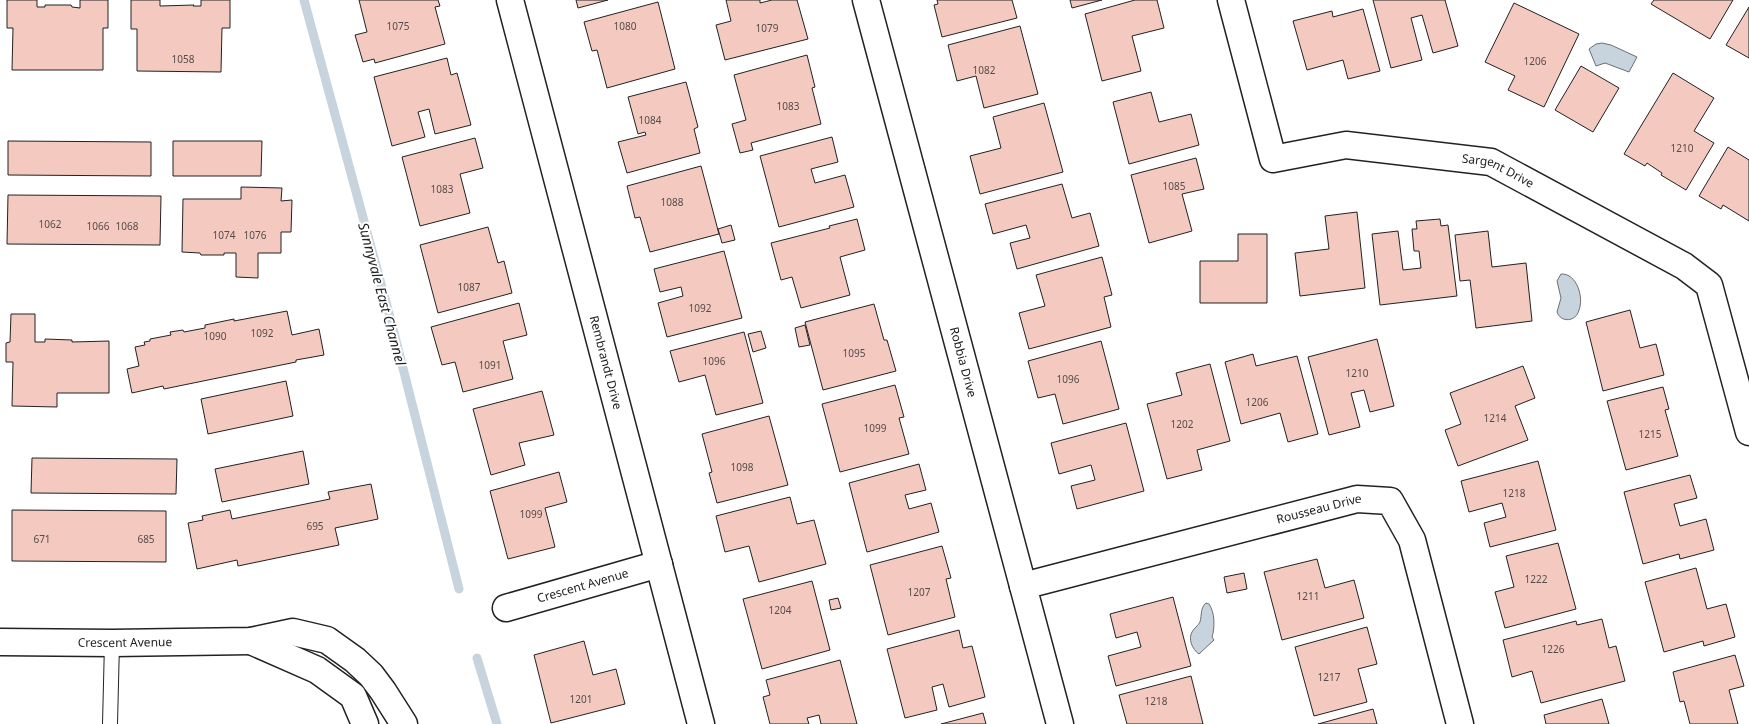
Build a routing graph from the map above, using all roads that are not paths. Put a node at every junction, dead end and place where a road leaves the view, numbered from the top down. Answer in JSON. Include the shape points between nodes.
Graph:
{"nodes":[{"id":1,"x":510,"y":0,"type":"edge"},
{"id":2,"x":866,"y":0,"type":"edge"},
{"id":3,"x":1231,"y":0,"type":"edge"},
{"id":4,"x":1749,"y":432,"type":"edge"},
{"id":5,"x":659,"y":564,"type":"junction"},
{"id":6,"x":1023,"y":586,"type":"junction"},
{"id":7,"x":506,"y":608,"type":"dead end"},
{"id":8,"x":251,"y":641,"type":"junction"},
{"id":9,"x":0,"y":642,"type":"edge"},
{"id":10,"x":112,"y":643,"type":"junction"},
{"id":11,"x":110,"y":724,"type":"edge"},
{"id":12,"x":365,"y":724,"type":"edge"},
{"id":13,"x":404,"y":724,"type":"edge"},
{"id":14,"x":701,"y":724,"type":"edge"},
{"id":15,"x":1060,"y":724,"type":"edge"},
{"id":16,"x":1460,"y":724,"type":"edge"}],
"edges":[{"from":1,"to":5,"type":"street","name":"Rembrandt Drive"},
{"from":2,"to":6,"type":"street","name":"Robbia Drive"},
{"from":3,"to":4,"type":"street","name":"Sargent Drive","via":[[1273,159],[1346,145],[1491,162],[1684,266],[1709,285]]},
{"from":5,"to":7,"type":"street","name":"Crescent Avenue"},
{"from":5,"to":14,"type":"street","name":"Rembrandt Drive"},
{"from":6,"to":15,"type":"street","name":"Robbia Drive"},
{"from":6,"to":16,"type":"street","name":"Rousseau Drive","via":[[1357,499],[1390,501],[1412,540]]},
{"from":8,"to":10,"type":"street","name":"Crescent Avenue"},
{"from":8,"to":12,"type":"street","name":"Crescent Avenue","via":[[317,670],[353,696]]},
{"from":8,"to":13,"type":"street","name":"Crescent Avenue","via":[[293,632],[327,640],[371,675]]},
{"from":9,"to":10,"type":"street","name":"Crescent Avenue"},
{"from":10,"to":11,"type":"lane"}]}
